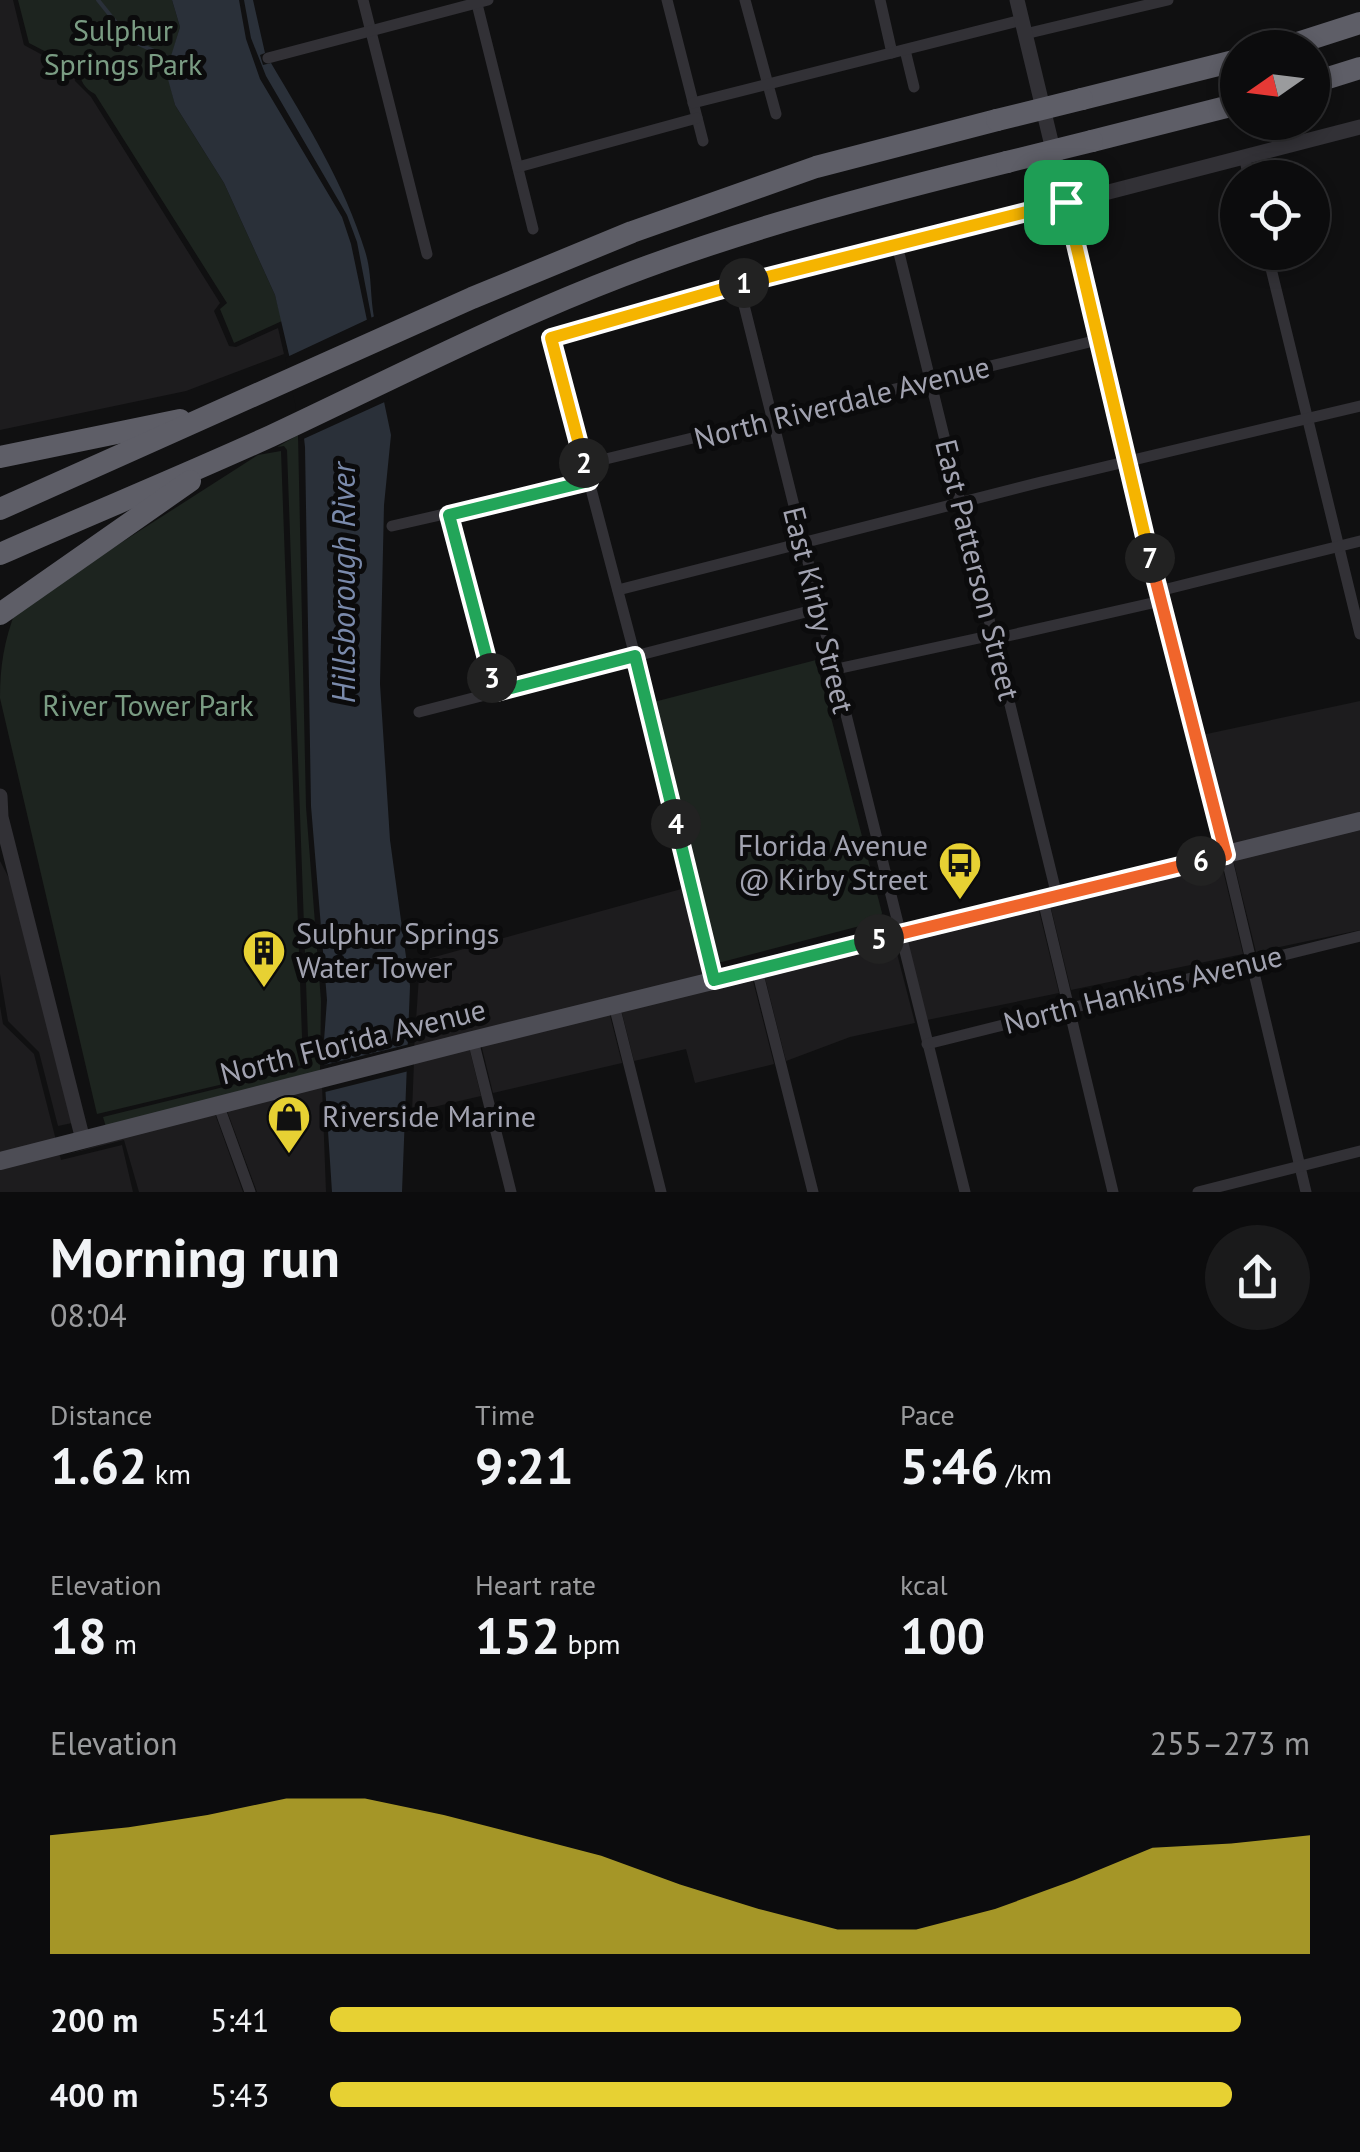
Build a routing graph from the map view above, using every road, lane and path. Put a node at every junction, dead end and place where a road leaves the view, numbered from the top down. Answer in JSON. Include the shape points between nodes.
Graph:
{"nodes":[{"id":1,"x":363,"y":0,"type":"edge"},
{"id":2,"x":667,"y":0,"type":"edge"},
{"id":3,"x":745,"y":0,"type":"edge"},
{"id":4,"x":880,"y":0,"type":"edge"},
{"id":5,"x":1017,"y":0,"type":"edge"},
{"id":6,"x":1168,"y":0,"type":"edge"},
{"id":7,"x":480,"y":1,"type":"edge"},
{"id":8,"x":1360,"y":23,"type":"edge"},
{"id":9,"x":1023,"y":27,"type":"junction"},
{"id":10,"x":370,"y":31,"type":"junction"},
{"id":11,"x":1330,"y":33,"type":"edge"},
{"id":12,"x":899,"y":51,"type":"junction"},
{"id":13,"x":268,"y":58,"type":"dead end"},
{"id":14,"x":1220,"y":64,"type":"edge"},
{"id":15,"x":1360,"y":68,"type":"edge"},
{"id":16,"x":1330,"y":77,"type":"edge"},
{"id":17,"x":768,"y":85,"type":"junction"},
{"id":18,"x":914,"y":86,"type":"dead end"},
{"id":19,"x":694,"y":102,"type":"junction"},
{"id":20,"x":1220,"y":109,"type":"edge"},
{"id":21,"x":776,"y":114,"type":"dead end"},
{"id":22,"x":697,"y":118,"type":"junction"},
{"id":23,"x":1360,"y":127,"type":"edge"},
{"id":24,"x":703,"y":141,"type":"dead end"},
{"id":25,"x":1244,"y":156,"type":"junction"},
{"id":26,"x":1245,"y":160,"type":"edge"},
{"id":27,"x":518,"y":166,"type":"junction"},
{"id":28,"x":1066,"y":202,"type":"junction"},
{"id":29,"x":534,"y":229,"type":"dead end"},
{"id":30,"x":897,"y":245,"type":"junction"},
{"id":31,"x":427,"y":254,"type":"dead end"},
{"id":32,"x":1271,"y":270,"type":"edge"},
{"id":33,"x":739,"y":284,"type":"junction"},
{"id":34,"x":1098,"y":340,"type":"junction"},
{"id":35,"x":931,"y":382,"type":"junction"},
{"id":36,"x":1360,"y":406,"type":"edge"},
{"id":37,"x":223,"y":412,"type":"junction"},
{"id":38,"x":1307,"y":418,"type":"junction"},
{"id":39,"x":772,"y":420,"type":"junction"},
{"id":40,"x":225,"y":456,"type":"junction"},
{"id":41,"x":0,"y":457,"type":"edge"},
{"id":42,"x":1127,"y":461,"type":"junction"},
{"id":43,"x":585,"y":464,"type":"junction"},
{"id":44,"x":589,"y":481,"type":"junction"},
{"id":45,"x":961,"y":505,"type":"junction"},
{"id":46,"x":0,"y":509,"type":"edge"},
{"id":47,"x":449,"y":515,"type":"junction"},
{"id":48,"x":392,"y":526,"type":"dead end"},
{"id":49,"x":1360,"y":541,"type":"edge"},
{"id":50,"x":802,"y":544,"type":"junction"},
{"id":51,"x":1338,"y":546,"type":"junction"},
{"id":52,"x":0,"y":554,"type":"edge"},
{"id":53,"x":618,"y":590,"type":"junction"},
{"id":54,"x":1160,"y":596,"type":"junction"},
{"id":55,"x":817,"y":609,"type":"junction"},
{"id":56,"x":1,"y":615,"type":"edge"},
{"id":57,"x":1360,"y":634,"type":"edge"},
{"id":58,"x":993,"y":637,"type":"junction"},
{"id":59,"x":635,"y":656,"type":"junction"},
{"id":60,"x":832,"y":670,"type":"junction"},
{"id":61,"x":496,"y":692,"type":"junction"},
{"id":62,"x":419,"y":712,"type":"dead end"},
{"id":63,"x":0,"y":796,"type":"edge"},
{"id":64,"x":0,"y":816,"type":"edge"},
{"id":65,"x":1360,"y":821,"type":"edge"},
{"id":66,"x":1226,"y":855,"type":"junction"},
{"id":67,"x":1050,"y":898,"type":"junction"},
{"id":68,"x":898,"y":935,"type":"junction"},
{"id":69,"x":1360,"y":936,"type":"edge"},
{"id":70,"x":1252,"y":962,"type":"junction"},
{"id":71,"x":757,"y":970,"type":"junction"},
{"id":72,"x":714,"y":980,"type":"junction"},
{"id":73,"x":614,"y":1005,"type":"junction"},
{"id":74,"x":1069,"y":1008,"type":"junction"},
{"id":75,"x":473,"y":1040,"type":"junction"},
{"id":76,"x":927,"y":1044,"type":"junction"},
{"id":77,"x":218,"y":1104,"type":"junction"},
{"id":78,"x":82,"y":1140,"type":"junction"},
{"id":79,"x":1360,"y":1151,"type":"edge"},
{"id":80,"x":0,"y":1160,"type":"edge"},
{"id":81,"x":1300,"y":1166,"type":"junction"},
{"id":82,"x":250,"y":1192,"type":"edge"},
{"id":83,"x":511,"y":1192,"type":"edge"},
{"id":84,"x":661,"y":1192,"type":"edge"},
{"id":85,"x":813,"y":1192,"type":"edge"},
{"id":86,"x":965,"y":1192,"type":"edge"},
{"id":87,"x":1113,"y":1192,"type":"edge"},
{"id":88,"x":1198,"y":1192,"type":"edge"},
{"id":89,"x":1306,"y":1192,"type":"edge"}],
"edges":[{"from":1,"to":10,"type":"street"},
{"from":2,"to":19,"type":"street"},
{"from":3,"to":17,"type":"street"},
{"from":4,"to":12,"type":"street"},
{"from":5,"to":9,"type":"street"},
{"from":6,"to":9,"type":"street"},
{"from":7,"to":10,"type":"street"},
{"from":7,"to":27,"type":"street"},
{"from":8,"to":11,"type":"highway"},
{"from":9,"to":12,"type":"street"},
{"from":9,"to":28,"type":"street"},
{"from":10,"to":13,"type":"street"},
{"from":10,"to":31,"type":"street"},
{"from":12,"to":17,"type":"street"},
{"from":12,"to":18,"type":"street"},
{"from":14,"to":37,"type":"highway","bridge":true,"via":[[816,167],[578,254]]},
{"from":15,"to":16,"type":"highway"},
{"from":17,"to":19,"type":"street"},
{"from":17,"to":21,"type":"street"},
{"from":19,"to":22,"type":"street"},
{"from":20,"to":40,"type":"highway","bridge":true,"via":[[882,193],[694,250],[486,332]]},
{"from":22,"to":24,"type":"street"},
{"from":22,"to":27,"type":"street"},
{"from":23,"to":25,"type":"street"},
{"from":25,"to":26,"type":"street"},
{"from":25,"to":28,"type":"street"},
{"from":27,"to":29,"type":"street"},
{"from":28,"to":30,"type":"street"},
{"from":28,"to":34,"type":"street"},
{"from":30,"to":33,"type":"street"},
{"from":30,"to":35,"type":"street","name":"East Patterson Street"},
{"from":32,"to":38,"type":"street"},
{"from":33,"to":39,"type":"street","name":"East Kirby Street"},
{"from":33,"to":43,"type":"street","via":[[551,338]]},
{"from":34,"to":35,"type":"street","name":"North Riverdale Avenue"},
{"from":34,"to":42,"type":"street"},
{"from":35,"to":39,"type":"street","name":"North Riverdale Avenue"},
{"from":35,"to":45,"type":"street","name":"East Patterson Street"},
{"from":36,"to":38,"type":"street"},
{"from":37,"to":41,"type":"highway"},
{"from":37,"to":46,"type":"highway"},
{"from":38,"to":42,"type":"street"},
{"from":38,"to":51,"type":"street"},
{"from":39,"to":43,"type":"street","name":"North Riverdale Avenue"},
{"from":39,"to":50,"type":"street","name":"East Kirby Street"},
{"from":40,"to":52,"type":"highway"},
{"from":40,"to":56,"type":"highway"},
{"from":42,"to":45,"type":"street"},
{"from":42,"to":54,"type":"street"},
{"from":43,"to":44,"type":"street"},
{"from":44,"to":47,"type":"street"},
{"from":44,"to":53,"type":"street"},
{"from":45,"to":50,"type":"street"},
{"from":45,"to":58,"type":"street","name":"East Patterson Street"},
{"from":47,"to":48,"type":"street"},
{"from":47,"to":61,"type":"street"},
{"from":49,"to":51,"type":"street"},
{"from":50,"to":53,"type":"street"},
{"from":50,"to":55,"type":"street","name":"East Kirby Street"},
{"from":51,"to":54,"type":"street"},
{"from":51,"to":57,"type":"street"},
{"from":53,"to":59,"type":"street"},
{"from":54,"to":58,"type":"street"},
{"from":54,"to":66,"type":"street"},
{"from":55,"to":59,"type":"street"},
{"from":55,"to":60,"type":"street","name":"East Kirby Street"},
{"from":58,"to":60,"type":"street"},
{"from":58,"to":67,"type":"street","name":"East Patterson Street"},
{"from":59,"to":61,"type":"street"},
{"from":59,"to":72,"type":"street"},
{"from":60,"to":68,"type":"street","name":"East Kirby Street"},
{"from":61,"to":62,"type":"street"},
{"from":63,"to":64,"type":"street"},
{"from":64,"to":78,"type":"street"},
{"from":65,"to":66,"type":"main road","name":"North Florida Avenue"},
{"from":66,"to":67,"type":"main road","name":"North Florida Avenue"},
{"from":66,"to":70,"type":"street"},
{"from":67,"to":68,"type":"main road","name":"North Florida Avenue"},
{"from":67,"to":74,"type":"street","name":"East Patterson Street"},
{"from":68,"to":71,"type":"main road","name":"North Florida Avenue"},
{"from":68,"to":76,"type":"street","name":"East Kirby Street"},
{"from":69,"to":70,"type":"street","name":"North Hankins Avenue"},
{"from":70,"to":74,"type":"street","name":"North Hankins Avenue"},
{"from":70,"to":81,"type":"street"},
{"from":71,"to":72,"type":"main road","name":"North Florida Avenue"},
{"from":71,"to":85,"type":"street"},
{"from":72,"to":73,"type":"main road","name":"North Florida Avenue"},
{"from":73,"to":75,"type":"main road","name":"North Florida Avenue"},
{"from":73,"to":84,"type":"street"},
{"from":74,"to":76,"type":"street","name":"North Hankins Avenue"},
{"from":74,"to":87,"type":"street","name":"East Patterson Street"},
{"from":75,"to":77,"type":"main road","name":"North Florida Avenue"},
{"from":75,"to":83,"type":"street"},
{"from":76,"to":86,"type":"street","name":"East Kirby Street"},
{"from":77,"to":78,"type":"main road","name":"North Florida Avenue"},
{"from":77,"to":82,"type":"street"},
{"from":78,"to":80,"type":"main road","name":"North Florida Avenue"},
{"from":79,"to":81,"type":"street"},
{"from":81,"to":88,"type":"street"},
{"from":81,"to":89,"type":"street"}]}
